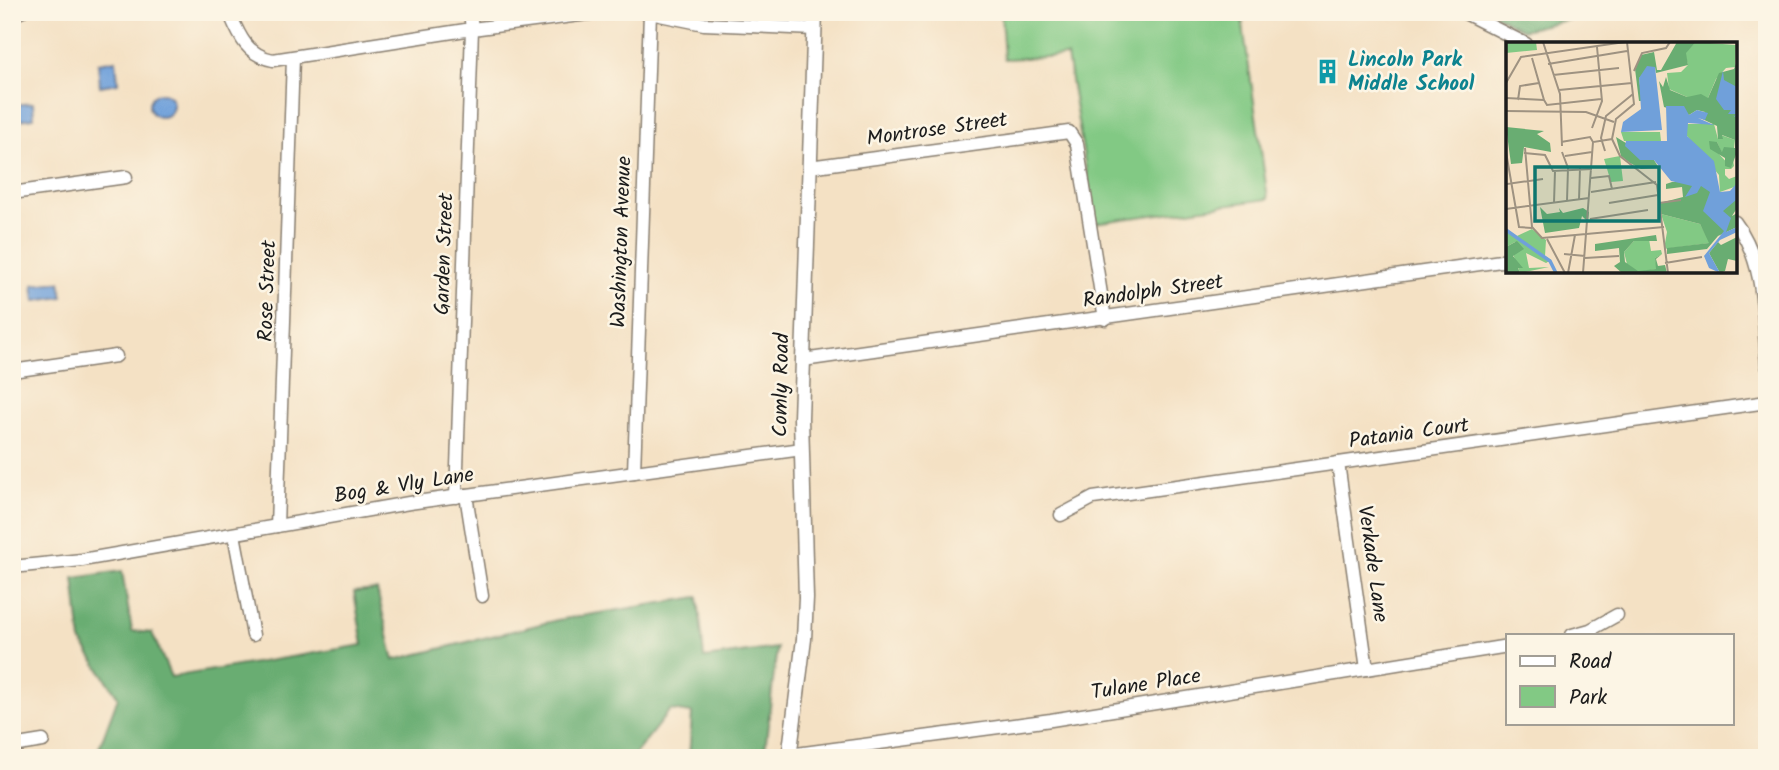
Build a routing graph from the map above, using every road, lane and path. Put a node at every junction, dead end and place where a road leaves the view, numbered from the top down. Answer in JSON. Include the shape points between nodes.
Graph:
{"nodes":[{"id":1,"x":21,"y":12,"type":"edge"},
{"id":2,"x":229,"y":12,"type":"edge"},
{"id":3,"x":470,"y":12,"type":"edge"},
{"id":4,"x":603,"y":12,"type":"edge"},
{"id":5,"x":815,"y":12,"type":"edge"},
{"id":6,"x":1463,"y":12,"type":"edge"},
{"id":7,"x":647,"y":13,"type":"edge"},
{"id":8,"x":12,"y":14,"type":"edge"},
{"id":9,"x":472,"y":29,"type":"junction"},
{"id":10,"x":814,"y":29,"type":"junction"},
{"id":11,"x":1522,"y":42,"type":"edge"},
{"id":12,"x":293,"y":58,"type":"junction"},
{"id":13,"x":809,"y":167,"type":"junction"},
{"id":14,"x":125,"y":177,"type":"dead end"},
{"id":15,"x":12,"y":193,"type":"edge"},
{"id":16,"x":1737,"y":225,"type":"edge"},
{"id":17,"x":1506,"y":260,"type":"edge"},
{"id":18,"x":1105,"y":319,"type":"junction"},
{"id":19,"x":116,"y":356,"type":"dead end"},
{"id":20,"x":803,"y":360,"type":"junction"},
{"id":21,"x":1767,"y":366,"type":"edge"},
{"id":22,"x":12,"y":371,"type":"edge"},
{"id":23,"x":1767,"y":402,"type":"edge"},
{"id":24,"x":802,"y":449,"type":"junction"},
{"id":25,"x":1338,"y":463,"type":"junction"},
{"id":26,"x":634,"y":472,"type":"junction"},
{"id":27,"x":461,"y":496,"type":"junction"},
{"id":28,"x":1061,"y":515,"type":"dead end"},
{"id":29,"x":277,"y":526,"type":"junction"},
{"id":30,"x":234,"y":534,"type":"junction"},
{"id":31,"x":12,"y":567,"type":"edge"},
{"id":32,"x":482,"y":596,"type":"dead end"},
{"id":33,"x":1617,"y":615,"type":"dead end"},
{"id":34,"x":1576,"y":634,"type":"edge"},
{"id":35,"x":253,"y":635,"type":"dead end"},
{"id":36,"x":1506,"y":646,"type":"edge"},
{"id":37,"x":1367,"y":669,"type":"junction"},
{"id":38,"x":43,"y":741,"type":"dead end"},
{"id":39,"x":12,"y":746,"type":"edge"},
{"id":40,"x":789,"y":756,"type":"edge"}],
"edges":[{"from":1,"to":8,"type":"street"},
{"from":2,"to":12,"type":"street","via":[[252,52],[272,60]]},
{"from":3,"to":9,"type":"street","name":"Garden Street"},
{"from":4,"to":9,"type":"street"},
{"from":5,"to":10,"type":"main road","name":"Comly Road"},
{"from":6,"to":11,"type":"street"},
{"from":7,"to":10,"type":"street","via":[[704,24]]},
{"from":7,"to":26,"type":"street","name":"Washington Avenue"},
{"from":9,"to":12,"type":"street"},
{"from":9,"to":27,"type":"street","name":"Garden Street"},
{"from":10,"to":13,"type":"main road","name":"Comly Road"},
{"from":12,"to":29,"type":"street","name":"Rose Street"},
{"from":13,"to":18,"type":"street","name":"Montrose Street","via":[[1051,132],[1070,134],[1077,144]]},
{"from":13,"to":20,"type":"main road","name":"Comly Road"},
{"from":14,"to":15,"type":"street"},
{"from":16,"to":21,"type":"street","via":[[1750,246],[1760,278]]},
{"from":17,"to":18,"type":"street","name":"Randolph Street"},
{"from":18,"to":20,"type":"street","name":"Randolph Street"},
{"from":19,"to":22,"type":"street"},
{"from":20,"to":24,"type":"main road","name":"Comly Road"},
{"from":23,"to":25,"type":"street","name":"Patania Court"},
{"from":24,"to":26,"type":"street","name":"Bog & Vly Lane"},
{"from":24,"to":40,"type":"main road","name":"Comly Road","via":[[805,612]]},
{"from":25,"to":28,"type":"street","name":"Patania Court","via":[[1093,498]]},
{"from":25,"to":37,"type":"street","name":"Verkade Lane"},
{"from":26,"to":27,"type":"street","name":"Bog & Vly Lane"},
{"from":27,"to":29,"type":"street","name":"Bog & Vly Lane"},
{"from":27,"to":32,"type":"street","name":"Garden Street"},
{"from":29,"to":30,"type":"street","name":"Bog & Vly Lane"},
{"from":30,"to":31,"type":"street","name":"Bog & Vly Lane"},
{"from":30,"to":35,"type":"street"},
{"from":33,"to":34,"type":"street"},
{"from":36,"to":37,"type":"street","name":"Tulane Place"},
{"from":37,"to":40,"type":"street","name":"Tulane Place"},
{"from":38,"to":39,"type":"street"}]}
